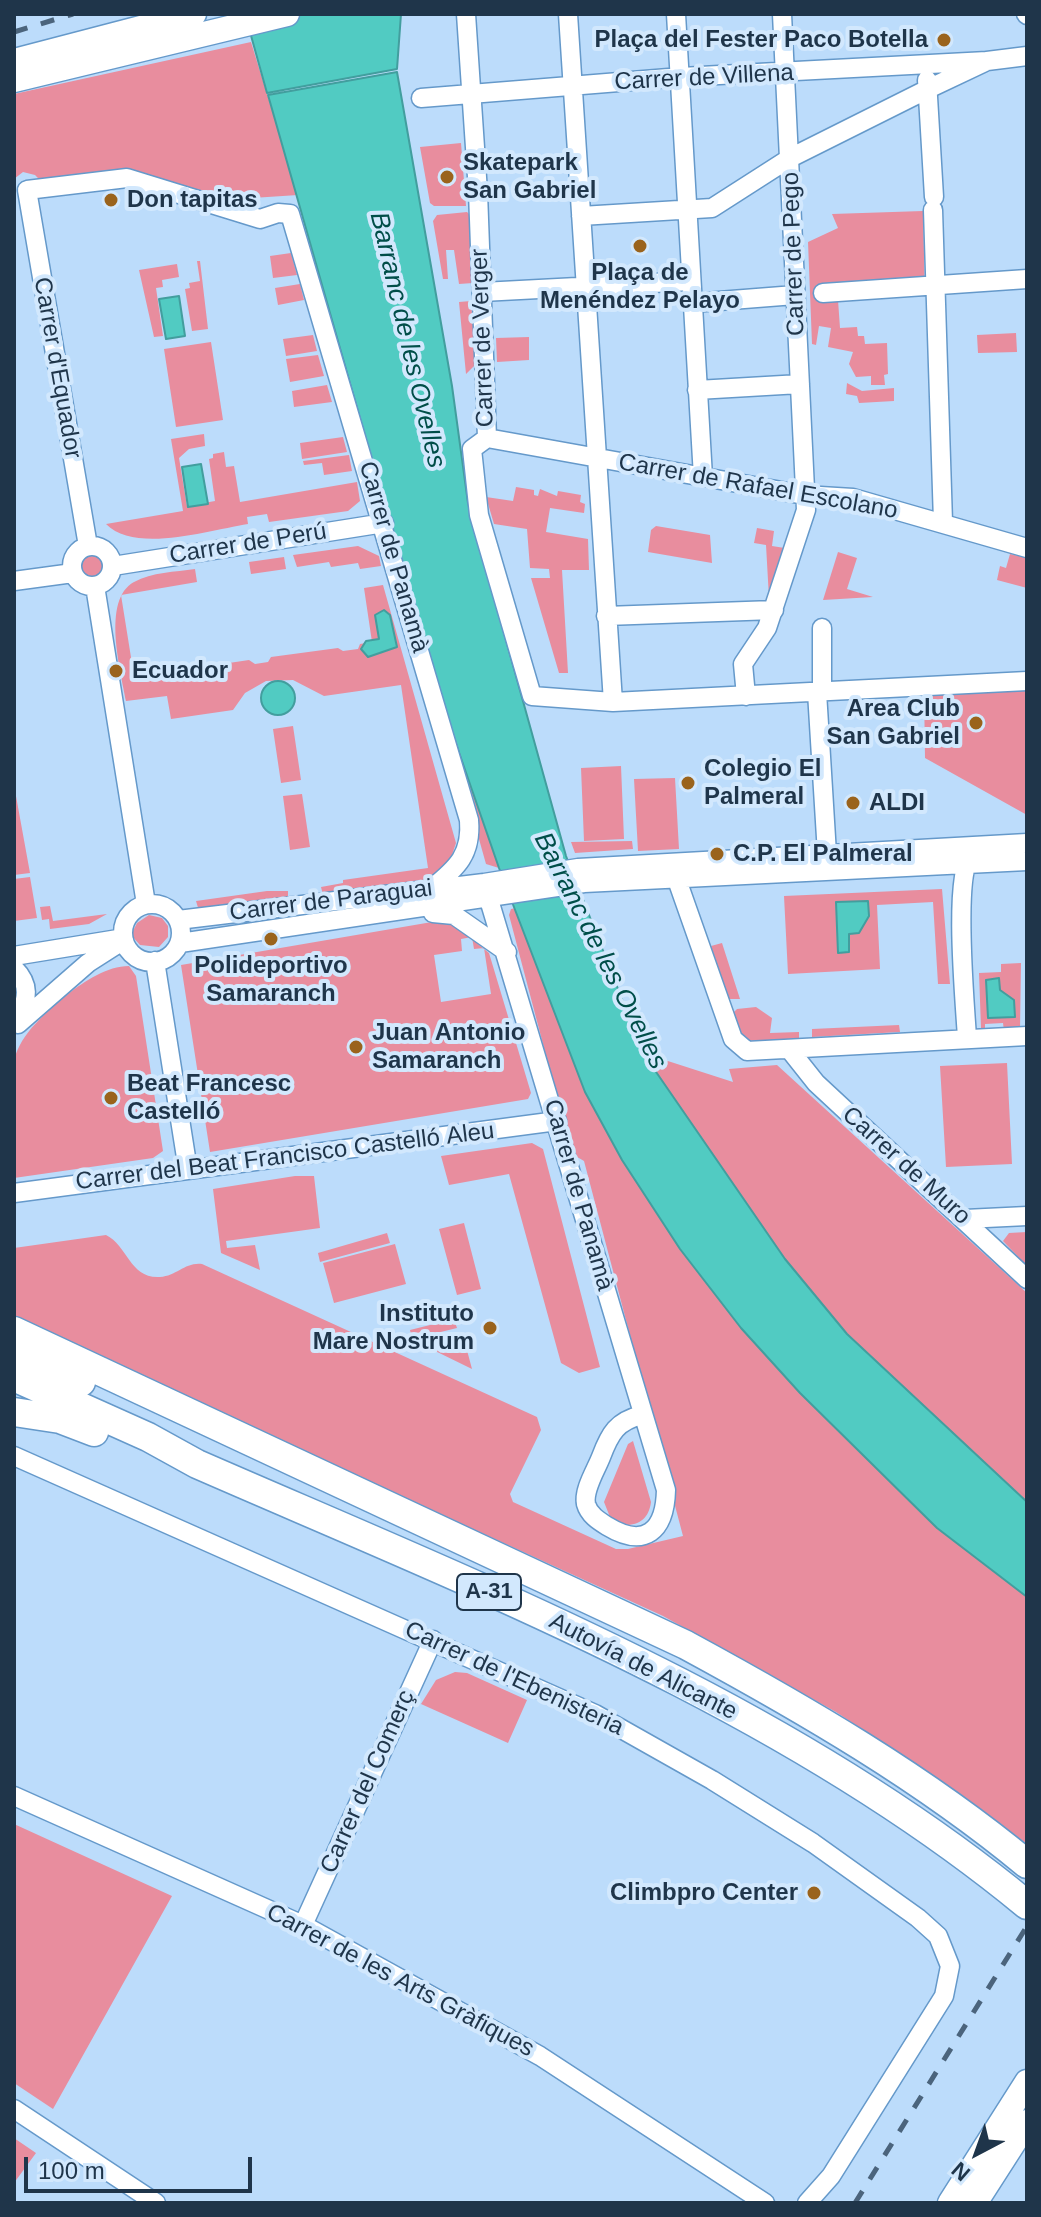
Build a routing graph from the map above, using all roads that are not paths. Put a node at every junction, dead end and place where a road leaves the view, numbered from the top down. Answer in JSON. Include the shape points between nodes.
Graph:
{"nodes":[{"id":1,"x":194,"y":14,"type":"edge"},
{"id":2,"x":287,"y":14,"type":"edge"},
{"id":3,"x":466,"y":14,"type":"edge"},
{"id":4,"x":568,"y":14,"type":"edge"},
{"id":5,"x":676,"y":14,"type":"edge"},
{"id":6,"x":782,"y":14,"type":"edge"},
{"id":7,"x":1027,"y":56,"type":"edge"},
{"id":8,"x":14,"y":61,"type":"edge"},
{"id":9,"x":987,"y":61,"type":"junction"},
{"id":10,"x":926,"y":65,"type":"junction"},
{"id":11,"x":786,"y":72,"type":"junction"},
{"id":12,"x":681,"y":77,"type":"junction"},
{"id":13,"x":14,"y":80,"type":"edge"},
{"id":14,"x":573,"y":86,"type":"junction"},
{"id":15,"x":928,"y":89,"type":"junction"},
{"id":16,"x":472,"y":92,"type":"junction"},
{"id":17,"x":421,"y":98,"type":"dead end"},
{"id":18,"x":790,"y":158,"type":"junction"},
{"id":19,"x":687,"y":211,"type":"junction"},
{"id":20,"x":290,"y":214,"type":"joint"},
{"id":21,"x":581,"y":216,"type":"junction"},
{"id":22,"x":1027,"y":279,"type":"edge"},
{"id":23,"x":691,"y":281,"type":"junction"},
{"id":24,"x":936,"y":286,"type":"junction"},
{"id":25,"x":588,"y":287,"type":"junction"},
{"id":26,"x":482,"y":292,"type":"junction"},
{"id":27,"x":823,"y":293,"type":"dead end"},
{"id":28,"x":795,"y":295,"type":"junction"},
{"id":29,"x":693,"y":303,"type":"junction"},
{"id":30,"x":800,"y":384,"type":"junction"},
{"id":31,"x":697,"y":390,"type":"junction"},
{"id":32,"x":487,"y":438,"type":"junction"},
{"id":33,"x":597,"y":458,"type":"junction"},
{"id":34,"x":703,"y":477,"type":"junction"},
{"id":35,"x":804,"y":495,"type":"junction"},
{"id":36,"x":943,"y":522,"type":"junction"},
{"id":37,"x":384,"y":523,"type":"junction"},
{"id":38,"x":88,"y":546,"type":"junction"},
{"id":39,"x":1027,"y":548,"type":"edge"},
{"id":40,"x":113,"y":566,"type":"junction"},
{"id":41,"x":73,"y":573,"type":"junction"},
{"id":42,"x":14,"y":581,"type":"edge"},
{"id":43,"x":95,"y":586,"type":"junction"},
{"id":44,"x":774,"y":610,"type":"junction"},
{"id":45,"x":606,"y":616,"type":"junction"},
{"id":46,"x":822,"y":628,"type":"dead end"},
{"id":47,"x":1027,"y":681,"type":"edge"},
{"id":48,"x":819,"y":692,"type":"junction"},
{"id":49,"x":746,"y":696,"type":"junction"},
{"id":50,"x":613,"y":702,"type":"junction"},
{"id":51,"x":1027,"y":843,"type":"edge"},
{"id":52,"x":977,"y":846,"type":"junction"},
{"id":53,"x":827,"y":854,"type":"junction"},
{"id":54,"x":1027,"y":861,"type":"edge"},
{"id":55,"x":964,"y":864,"type":"junction"},
{"id":56,"x":606,"y":865,"type":"junction"},
{"id":57,"x":815,"y":871,"type":"junction"},
{"id":58,"x":581,"y":875,"type":"junction"},
{"id":59,"x":676,"y":877,"type":"junction"},
{"id":60,"x":432,"y":888,"type":"junction"},
{"id":61,"x":488,"y":890,"type":"junction"},
{"id":62,"x":146,"y":904,"type":"junction"},
{"id":63,"x":407,"y":909,"type":"junction"},
{"id":64,"x":178,"y":920,"type":"junction"},
{"id":65,"x":124,"y":939,"type":"junction"},
{"id":66,"x":180,"y":943,"type":"junction"},
{"id":67,"x":507,"y":952,"type":"junction"},
{"id":68,"x":14,"y":956,"type":"edge"},
{"id":69,"x":155,"y":961,"type":"junction"},
{"id":70,"x":14,"y":968,"type":"edge"},
{"id":71,"x":16,"y":1027,"type":"edge"},
{"id":72,"x":1027,"y":1036,"type":"edge"},
{"id":73,"x":967,"y":1038,"type":"junction"},
{"id":74,"x":789,"y":1049,"type":"junction"},
{"id":75,"x":557,"y":1121,"type":"junction"},
{"id":76,"x":188,"y":1170,"type":"junction"},
{"id":77,"x":14,"y":1193,"type":"edge"},
{"id":78,"x":1027,"y":1216,"type":"edge"},
{"id":79,"x":965,"y":1219,"type":"junction"},
{"id":80,"x":1027,"y":1279,"type":"edge"},
{"id":81,"x":14,"y":1331,"type":"edge"},
{"id":82,"x":16,"y":1372,"type":"edge"},
{"id":83,"x":14,"y":1412,"type":"edge"},
{"id":84,"x":642,"y":1415,"type":"junction"},
{"id":85,"x":14,"y":1456,"type":"edge"},
{"id":86,"x":197,"y":1464,"type":"junction"},
{"id":87,"x":386,"y":1506,"type":"junction"},
{"id":88,"x":433,"y":1640,"type":"junction"},
{"id":89,"x":14,"y":1796,"type":"edge"},
{"id":90,"x":1022,"y":1860,"type":"edge"},
{"id":91,"x":1027,"y":1905,"type":"edge"},
{"id":92,"x":303,"y":1925,"type":"junction"},
{"id":93,"x":1027,"y":2082,"type":"edge"},
{"id":94,"x":14,"y":2109,"type":"edge"},
{"id":95,"x":1027,"y":2122,"type":"edge"},
{"id":96,"x":156,"y":2203,"type":"edge"},
{"id":97,"x":765,"y":2203,"type":"edge"},
{"id":98,"x":807,"y":2203,"type":"edge"},
{"id":99,"x":950,"y":2203,"type":"edge"},
{"id":100,"x":975,"y":2203,"type":"edge"}],
"edges":[{"from":1,"to":8,"type":"main road"},
{"from":2,"to":13,"type":"main road"},
{"from":3,"to":16,"type":"street","name":"Carrer de Verger"},
{"from":4,"to":14,"type":"street"},
{"from":5,"to":12,"type":"street"},
{"from":6,"to":11,"type":"street","name":"Carrer de Pego"},
{"from":7,"to":9,"type":"street"},
{"from":9,"to":10,"type":"street","name":"Carrer de Villena"},
{"from":9,"to":15,"type":"street"},
{"from":10,"to":11,"type":"street","name":"Carrer de Villena"},
{"from":10,"to":15,"type":"street"},
{"from":11,"to":12,"type":"street","name":"Carrer de Villena"},
{"from":11,"to":18,"type":"street","name":"Carrer de Pego"},
{"from":12,"to":14,"type":"street","name":"Carrer de Villena"},
{"from":12,"to":19,"type":"street"},
{"from":14,"to":16,"type":"street","name":"Carrer de Villena"},
{"from":14,"to":21,"type":"street"},
{"from":15,"to":18,"type":"street"},
{"from":15,"to":24,"type":"street"},
{"from":16,"to":17,"type":"street","name":"Carrer de Villena"},
{"from":16,"to":26,"type":"street","name":"Carrer de Verger"},
{"from":18,"to":19,"type":"street","via":[[712,208]]},
{"from":18,"to":28,"type":"street","name":"Carrer de Pego"},
{"from":19,"to":21,"type":"street"},
{"from":19,"to":23,"type":"street"},
{"from":20,"to":37,"type":"street","name":"Carrer de Panamà"},
{"from":20,"to":38,"type":"street","name":"Carrer d'Equador","via":[[260,219],[127,178],[27,190]]},
{"from":21,"to":25,"type":"street"},
{"from":22,"to":24,"type":"street"},
{"from":23,"to":25,"type":"street"},
{"from":23,"to":29,"type":"street"},
{"from":24,"to":27,"type":"street"},
{"from":24,"to":36,"type":"street"},
{"from":25,"to":26,"type":"street"},
{"from":25,"to":33,"type":"street"},
{"from":26,"to":32,"type":"street","name":"Carrer de Verger"},
{"from":28,"to":29,"type":"street"},
{"from":28,"to":30,"type":"street","name":"Carrer de Pego"},
{"from":29,"to":31,"type":"street"},
{"from":30,"to":31,"type":"street"},
{"from":30,"to":35,"type":"street","name":"Carrer de Pego"},
{"from":31,"to":34,"type":"street"},
{"from":32,"to":33,"type":"street","name":"Carrer de Rafael Escolano"},
{"from":32,"to":50,"type":"street","name":"Carrer de Verger","via":[[472,449],[479,515],[532,696]]},
{"from":33,"to":34,"type":"street","name":"Carrer de Rafael Escolano"},
{"from":33,"to":45,"type":"street"},
{"from":34,"to":35,"type":"street","name":"Carrer de Rafael Escolano"},
{"from":35,"to":36,"type":"street","name":"Carrer de Rafael Escolano","via":[[853,498]]},
{"from":35,"to":44,"type":"street","name":"Carrer de Pego","via":[[806,510]]},
{"from":36,"to":39,"type":"street","name":"Carrer de Rafael Escolano"},
{"from":37,"to":40,"type":"street","name":"Carrer de Perú"},
{"from":37,"to":60,"type":"street","name":"Carrer de Panamà","via":[[469,820],[470,838],[460,866]]},
{"from":38,"to":40,"type":"street","via":[[102,548]]},
{"from":38,"to":41,"type":"street","via":[[74,555]]},
{"from":40,"to":43,"type":"street","via":[[105,581]]},
{"from":41,"to":42,"type":"street"},
{"from":41,"to":43,"type":"street","via":[[86,586]]},
{"from":43,"to":62,"type":"street"},
{"from":44,"to":45,"type":"street"},
{"from":44,"to":49,"type":"street","name":"Carrer de Pego","via":[[743,664]]},
{"from":45,"to":50,"type":"street"},
{"from":46,"to":48,"type":"street"},
{"from":47,"to":48,"type":"street"},
{"from":48,"to":49,"type":"street"},
{"from":48,"to":53,"type":"street"},
{"from":49,"to":50,"type":"street"},
{"from":51,"to":52,"type":"street"},
{"from":52,"to":53,"type":"street"},
{"from":52,"to":55,"type":"street"},
{"from":53,"to":56,"type":"street"},
{"from":53,"to":57,"type":"street"},
{"from":54,"to":55,"type":"street"},
{"from":55,"to":57,"type":"street"},
{"from":55,"to":73,"type":"street"},
{"from":56,"to":58,"type":"street"},
{"from":56,"to":59,"type":"street","via":[[621,872],[668,871]]},
{"from":57,"to":59,"type":"street"},
{"from":58,"to":59,"type":"street"},
{"from":58,"to":61,"type":"street"},
{"from":59,"to":74,"type":"street","via":[[733,1039],[747,1051]]},
{"from":60,"to":61,"type":"street","name":"Carrer de Paraguai"},
{"from":60,"to":64,"type":"street","name":"Carrer de Paraguai"},
{"from":61,"to":63,"type":"street","name":"Carrer de Paraguai"},
{"from":61,"to":67,"type":"street","name":"Carrer de Panamà"},
{"from":62,"to":64,"type":"street","via":[[167,908]]},
{"from":62,"to":65,"type":"street","via":[[130,914]]},
{"from":63,"to":66,"type":"street","name":"Carrer de Paraguai"},
{"from":63,"to":67,"type":"street","name":"Carrer de Paraguai","via":[[454,915]]},
{"from":64,"to":66,"type":"street"},
{"from":65,"to":68,"type":"street"},
{"from":65,"to":69,"type":"street","via":[[136,957]]},
{"from":65,"to":71,"type":"street","via":[[88,963]]},
{"from":66,"to":69,"type":"street","via":[[173,954]]},
{"from":67,"to":75,"type":"street","name":"Carrer de Panamà"},
{"from":69,"to":76,"type":"street"},
{"from":70,"to":71,"type":"street","via":[[27,987]]},
{"from":72,"to":73,"type":"street"},
{"from":73,"to":74,"type":"street"},
{"from":74,"to":79,"type":"street","name":"Carrer de Muro","via":[[816,1083]]},
{"from":75,"to":76,"type":"street","name":"Carrer del Beat Francisco Castelló Aleu"},
{"from":75,"to":84,"type":"street","name":"Carrer de Panamà"},
{"from":76,"to":77,"type":"street","name":"Carrer del Beat Francisco Castelló Aleu"},
{"from":78,"to":79,"type":"street"},
{"from":79,"to":80,"type":"street","name":"Carrer de Muro"},
{"from":81,"to":87,"type":"highway"},
{"from":82,"to":86,"type":"highway","name":"Autovía de Alicante","number":"A-31"},
{"from":82,"to":87,"type":"highway","number":"A-31"},
{"from":83,"to":86,"type":"highway","via":[[60,1419],[157,1458]]},
{"from":84,"to":84,"type":"street","name":"Carrer de Panamà","via":[[622,1420],[609,1437],[586,1504],[595,1519],[633,1538],[646,1535],[666,1512],[666,1490]]},
{"from":85,"to":88,"type":"street","name":"Carrer de l'Ebenisteria"},
{"from":86,"to":91,"type":"highway","name":"Autovía de Alicante","number":"A-31","via":[[559,1623],[774,1733],[888,1802]]},
{"from":87,"to":90,"type":"highway","name":"Autovía de Alicante","number":"A-31","via":[[575,1590],[793,1704],[894,1767]]},
{"from":88,"to":92,"type":"street","name":"Carrer del Comerç"},
{"from":88,"to":98,"type":"street","name":"Carrer de l'Ebenisteria","via":[[595,1714],[813,1843],[938,1936],[950,1966],[949,1984],[831,2176]]},
{"from":89,"to":92,"type":"street","name":"Carrer de les Arts Gràfiques"},
{"from":92,"to":97,"type":"street","name":"Carrer de les Arts Gràfiques","via":[[540,2056]]},
{"from":93,"to":99,"type":"main road"},
{"from":94,"to":96,"type":"street"},
{"from":95,"to":100,"type":"main road"}]}
